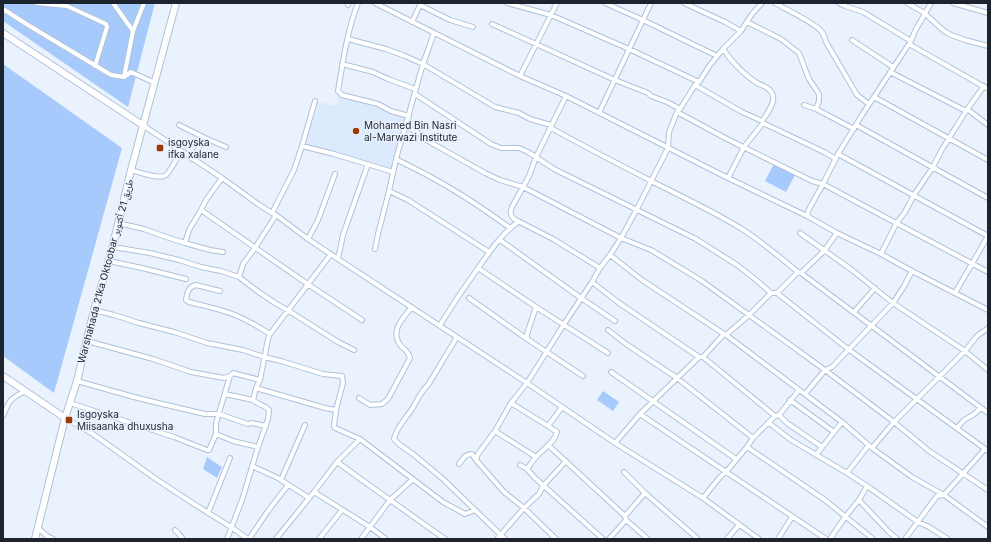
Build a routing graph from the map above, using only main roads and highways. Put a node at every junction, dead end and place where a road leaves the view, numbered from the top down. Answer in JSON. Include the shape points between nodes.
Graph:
{"nodes":[{"id":1,"x":176,"y":3,"type":"edge"},
{"id":2,"x":3,"y":33,"type":"edge"},
{"id":3,"x":144,"y":126,"type":"junction"},
{"id":4,"x":3,"y":376,"type":"edge"},
{"id":5,"x":65,"y":418,"type":"junction"},
{"id":6,"x":35,"y":539,"type":"edge"}],
"edges":[{"from":1,"to":3,"type":"main road","name":"Warshahada 21ka Oktoobar طريق 21 أكتوبر"},
{"from":2,"to":3,"type":"main road"},
{"from":3,"to":5,"type":"main road","name":"Warshahada 21ka Oktoobar طريق 21 أكتوبر"},
{"from":4,"to":5,"type":"main road"},
{"from":5,"to":6,"type":"main road","name":"Warshahada 21ka Oktoobar طريق 21 أكتوبر"}]}
